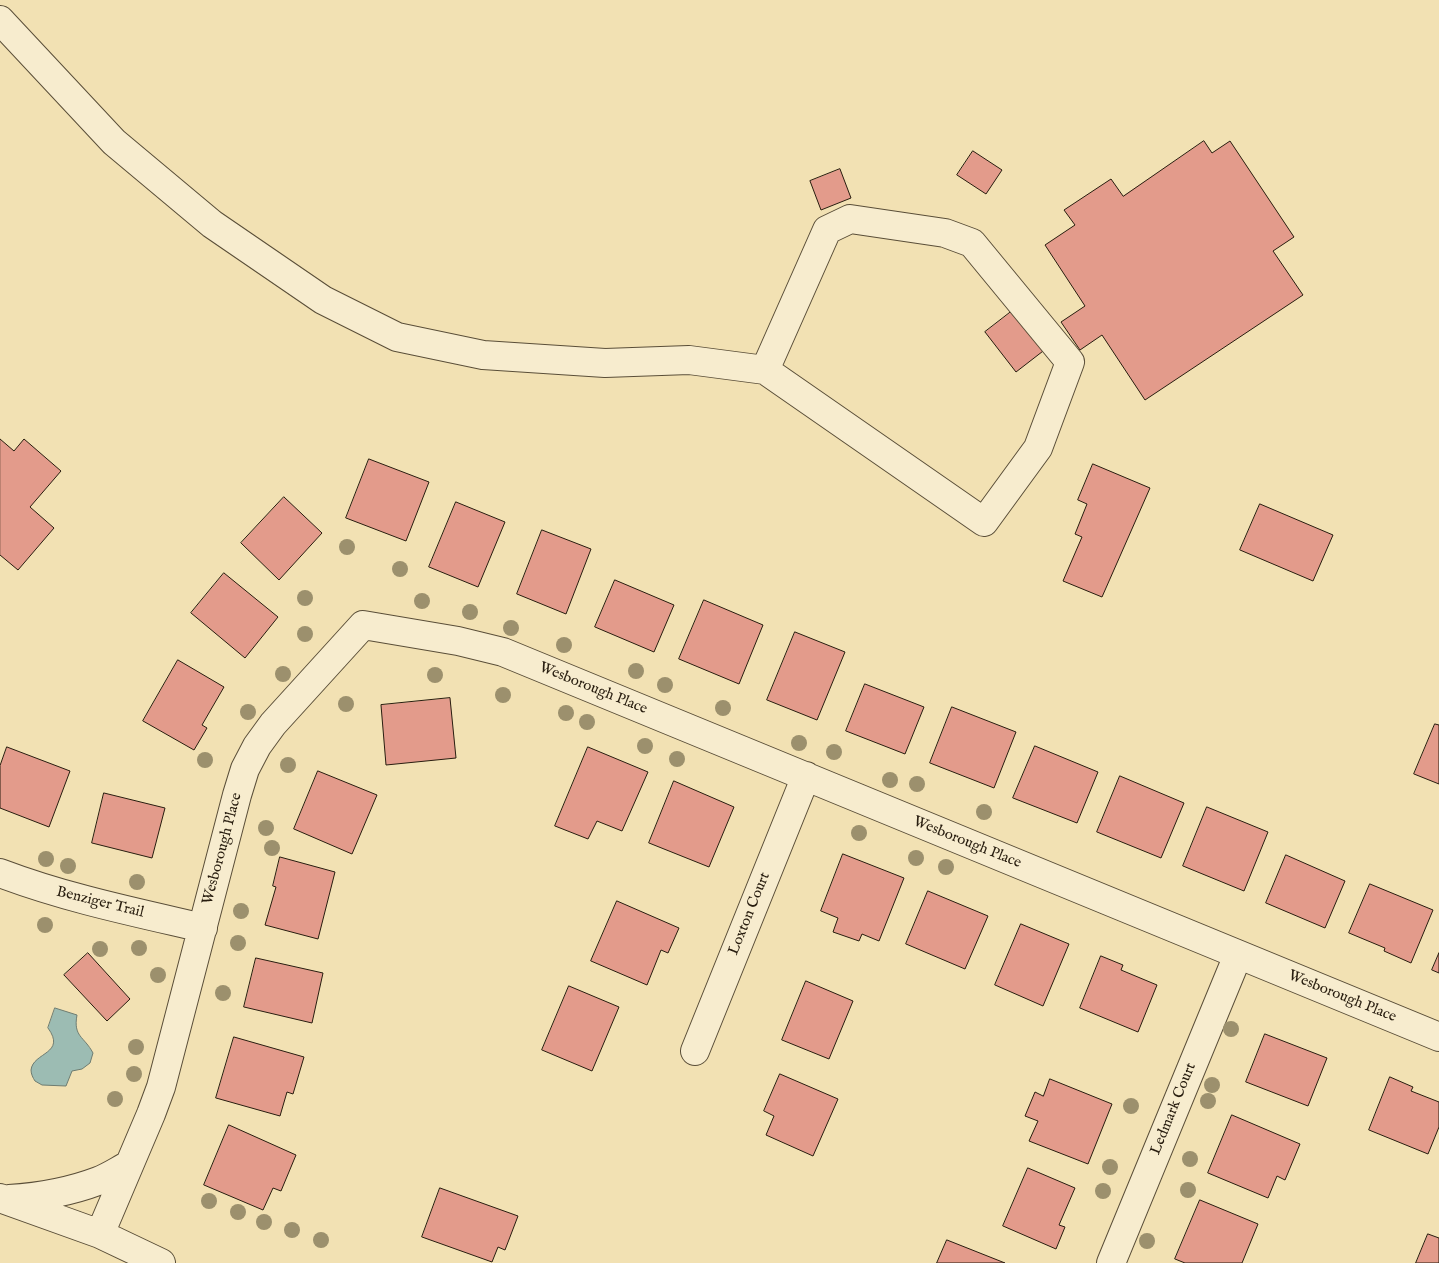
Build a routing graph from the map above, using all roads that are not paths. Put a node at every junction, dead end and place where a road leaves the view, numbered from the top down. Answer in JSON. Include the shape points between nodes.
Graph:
{"nodes":[{"id":1,"x":0,"y":20,"type":"edge"},
{"id":2,"x":765,"y":370,"type":"junction"},
{"id":3,"x":806,"y":776,"type":"junction"},
{"id":4,"x":0,"y":873,"type":"edge"},
{"id":5,"x":202,"y":928,"type":"junction"},
{"id":6,"x":1238,"y":954,"type":"junction"},
{"id":7,"x":1439,"y":1037,"type":"edge"},
{"id":8,"x":695,"y":1051,"type":"dead end"},
{"id":9,"x":129,"y":1165,"type":"junction"},
{"id":10,"x":2,"y":1199,"type":"edge"},
{"id":11,"x":100,"y":1234,"type":"junction"},
{"id":12,"x":161,"y":1263,"type":"edge"},
{"id":13,"x":1111,"y":1263,"type":"edge"}],
"edges":[{"from":1,"to":2,"type":"street","via":[[114,142],[212,224],[323,300],[397,337],[483,356],[605,363],[689,360]]},
{"from":2,"to":2,"type":"street","via":[[984,522],[1038,448],[1070,362],[972,243],[945,234],[850,219],[828,230]]},
{"from":3,"to":5,"type":"street","name":"Wesborough Place","via":[[503,652],[458,640],[363,625],[257,746],[237,795]]},
{"from":3,"to":6,"type":"street","name":"Wesborough Place"},
{"from":3,"to":8,"type":"street","name":"Loxton Court"},
{"from":4,"to":5,"type":"street","name":"Benziger Trail","via":[[71,897]]},
{"from":5,"to":9,"type":"street","name":"Wesborough Place","via":[[160,1087]]},
{"from":6,"to":7,"type":"street","name":"Wesborough Place"},
{"from":6,"to":13,"type":"street","name":"Ledmark Court"},
{"from":9,"to":10,"type":"street","via":[[77,1188],[36,1197]]},
{"from":9,"to":11,"type":"street","name":"Wesborough Place"},
{"from":10,"to":11,"type":"street"},
{"from":11,"to":12,"type":"street"}]}
